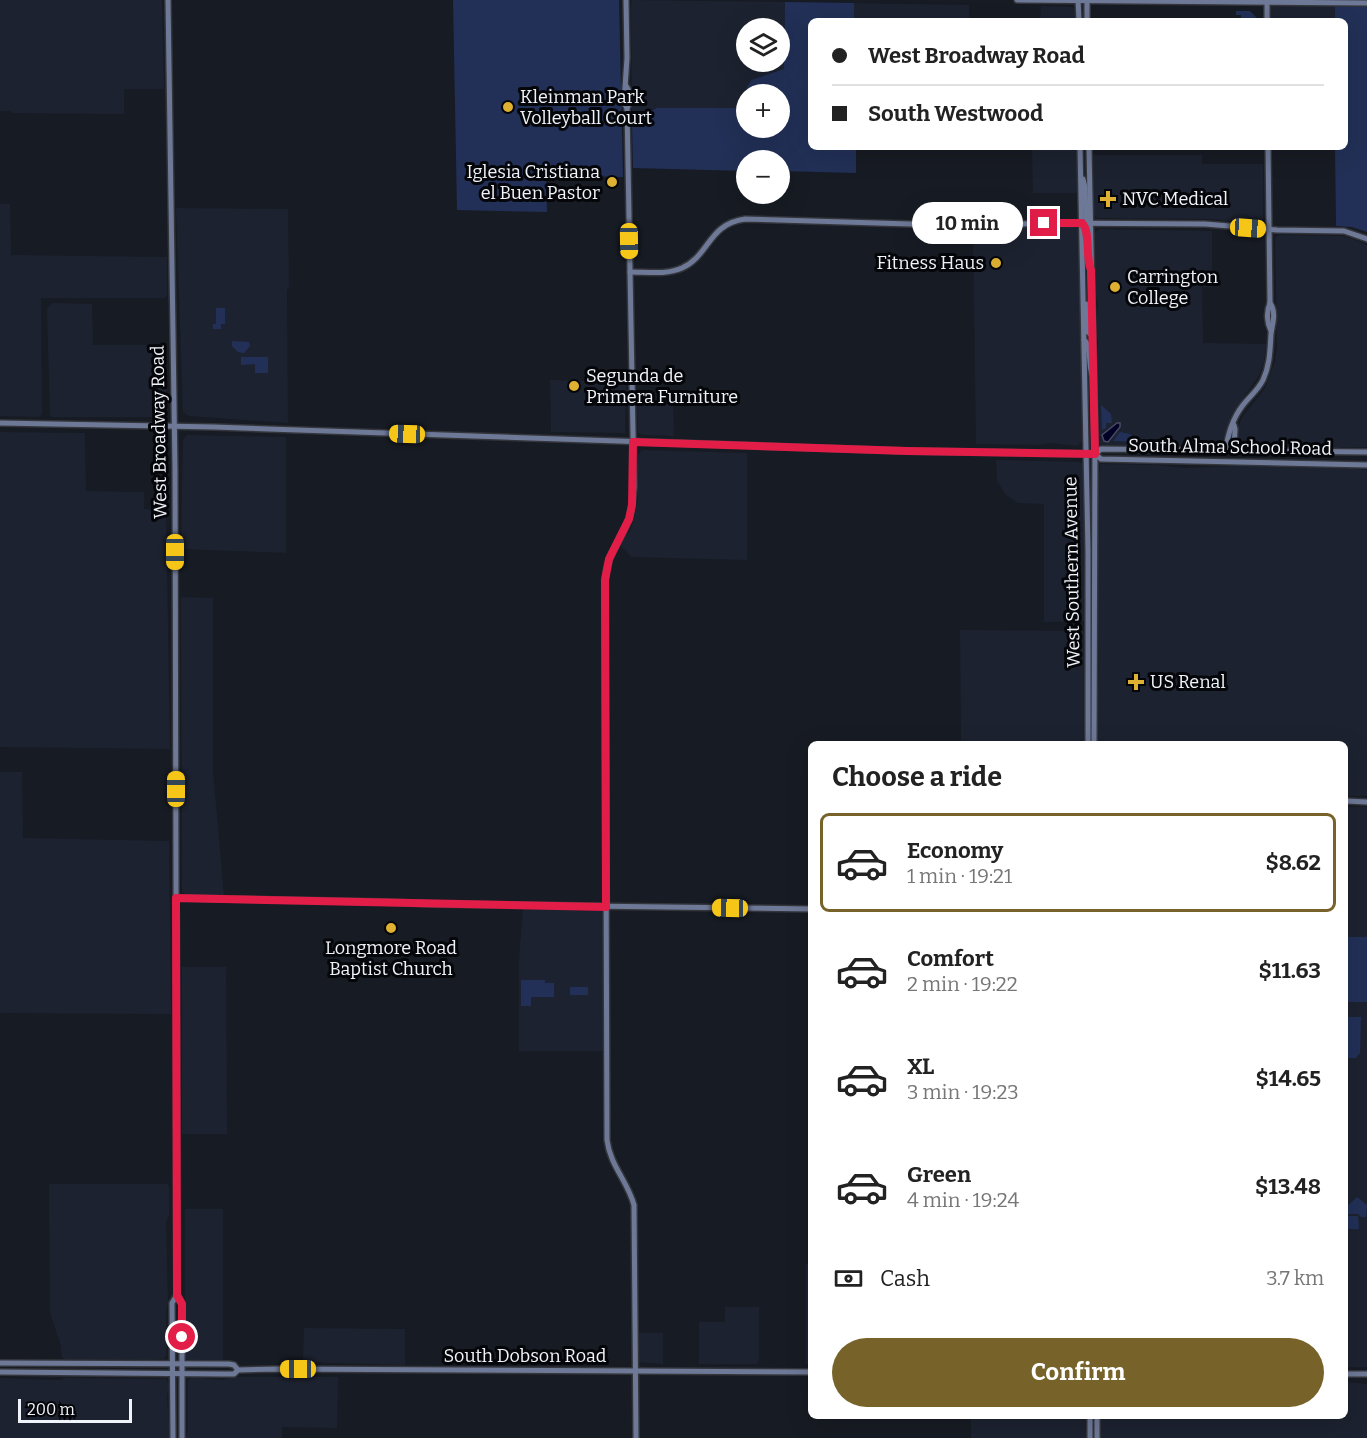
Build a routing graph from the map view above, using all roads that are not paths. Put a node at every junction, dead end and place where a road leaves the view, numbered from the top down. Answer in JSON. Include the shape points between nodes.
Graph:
{"nodes":[{"id":1,"x":168,"y":0,"type":"edge"},
{"id":2,"x":626,"y":0,"type":"edge"},
{"id":3,"x":1017,"y":0,"type":"edge"},
{"id":4,"x":1078,"y":1,"type":"edge"},
{"id":5,"x":1087,"y":1,"type":"edge"},
{"id":6,"x":1267,"y":3,"type":"junction"},
{"id":7,"x":1367,"y":3,"type":"edge"},
{"id":8,"x":1078,"y":18,"type":"edge"},
{"id":9,"x":1087,"y":18,"type":"edge"},
{"id":10,"x":1267,"y":18,"type":"edge"},
{"id":11,"x":1080,"y":150,"type":"edge"},
{"id":12,"x":1089,"y":150,"type":"edge"},
{"id":13,"x":1268,"y":150,"type":"edge"},
{"id":14,"x":1081,"y":172,"type":"junction"},
{"id":15,"x":1082,"y":223,"type":"junction"},
{"id":16,"x":1090,"y":223,"type":"junction"},
{"id":17,"x":1269,"y":229,"type":"junction"},
{"id":18,"x":1367,"y":239,"type":"edge"},
{"id":19,"x":1091,"y":270,"type":"junction"},
{"id":20,"x":630,"y":272,"type":"junction"},
{"id":21,"x":1083,"y":294,"type":"junction"},
{"id":22,"x":1093,"y":336,"type":"junction"},
{"id":23,"x":1084,"y":340,"type":"junction"},
{"id":24,"x":1094,"y":382,"type":"junction"},
{"id":25,"x":0,"y":423,"type":"edge"},
{"id":26,"x":1234,"y":424,"type":"junction"},
{"id":27,"x":174,"y":426,"type":"junction"},
{"id":28,"x":633,"y":442,"type":"junction"},
{"id":29,"x":1225,"y":452,"type":"junction"},
{"id":30,"x":1234,"y":452,"type":"junction"},
{"id":31,"x":1367,"y":452,"type":"edge"},
{"id":32,"x":1086,"y":454,"type":"junction"},
{"id":33,"x":1095,"y":454,"type":"junction"},
{"id":34,"x":1367,"y":465,"type":"edge"},
{"id":35,"x":1088,"y":741,"type":"edge"},
{"id":36,"x":1094,"y":741,"type":"edge"},
{"id":37,"x":1348,"y":801,"type":"edge"},
{"id":38,"x":1367,"y":802,"type":"edge"},
{"id":39,"x":176,"y":898,"type":"junction"},
{"id":40,"x":606,"y":907,"type":"junction"},
{"id":41,"x":808,"y":909,"type":"edge"},
{"id":42,"x":177,"y":1295,"type":"junction"},
{"id":43,"x":0,"y":1363,"type":"edge"},
{"id":44,"x":172,"y":1364,"type":"junction"},
{"id":45,"x":182,"y":1364,"type":"junction"},
{"id":46,"x":238,"y":1370,"type":"junction"},
{"id":47,"x":635,"y":1371,"type":"junction"},
{"id":48,"x":0,"y":1372,"type":"edge"},
{"id":49,"x":808,"y":1372,"type":"edge"},
{"id":50,"x":172,"y":1374,"type":"junction"},
{"id":51,"x":182,"y":1374,"type":"junction"},
{"id":52,"x":1348,"y":1374,"type":"edge"},
{"id":53,"x":1367,"y":1374,"type":"edge"},
{"id":54,"x":1089,"y":1419,"type":"edge"},
{"id":55,"x":1097,"y":1419,"type":"edge"},
{"id":56,"x":173,"y":1438,"type":"edge"},
{"id":57,"x":182,"y":1438,"type":"edge"},
{"id":58,"x":636,"y":1438,"type":"edge"},
{"id":59,"x":1090,"y":1438,"type":"edge"},
{"id":60,"x":1097,"y":1438,"type":"edge"}],
"edges":[{"from":1,"to":27,"type":"main road","name":"West Broadway Road"},
{"from":2,"to":20,"type":"main road","via":[[624,103]]},
{"from":3,"to":4,"type":"main road"},
{"from":4,"to":5,"type":"main road"},
{"from":4,"to":8,"type":"main road"},
{"from":5,"to":6,"type":"main road"},
{"from":5,"to":9,"type":"main road"},
{"from":6,"to":7,"type":"main road"},
{"from":6,"to":10,"type":"main road"},
{"from":11,"to":14,"type":"main road","name":"West Southern Avenue"},
{"from":12,"to":16,"type":"main road","name":"West Southern Avenue"},
{"from":13,"to":17,"type":"main road"},
{"from":14,"to":15,"type":"main road","name":"West Southern Avenue"},
{"from":14,"to":16,"type":"main road","via":[[1086,218]]},
{"from":15,"to":16,"type":"main road"},
{"from":15,"to":19,"type":"main road","via":[[1087,229]]},
{"from":15,"to":20,"type":"main road","via":[[976,226],[744,219],[722,227],[684,267],[668,272]]},
{"from":15,"to":21,"type":"main road","name":"West Southern Avenue"},
{"from":16,"to":17,"type":"main road"},
{"from":16,"to":19,"type":"main road","name":"West Southern Avenue"},
{"from":17,"to":18,"type":"main road","via":[[1346,231]]},
{"from":17,"to":26,"type":"main road","via":[[1270,356],[1258,389],[1241,408]]},
{"from":19,"to":22,"type":"main road","name":"West Southern Avenue"},
{"from":20,"to":28,"type":"main road"},
{"from":21,"to":22,"type":"main road","via":[[1088,332]]},
{"from":21,"to":23,"type":"main road","name":"West Southern Avenue"},
{"from":22,"to":24,"type":"main road","name":"West Southern Avenue"},
{"from":23,"to":24,"type":"main road"},
{"from":23,"to":32,"type":"main road","name":"West Southern Avenue"},
{"from":24,"to":33,"type":"main road","name":"West Southern Avenue"},
{"from":25,"to":27,"type":"main road","name":"South Alma School Road"},
{"from":26,"to":29,"type":"main road"},
{"from":26,"to":30,"type":"main road"},
{"from":27,"to":28,"type":"main road","name":"South Alma School Road"},
{"from":27,"to":39,"type":"main road","name":"West Broadway Road"},
{"from":28,"to":32,"type":"main road","name":"South Alma School Road"},
{"from":28,"to":40,"type":"main road","via":[[632,505],[609,559],[605,580]]},
{"from":29,"to":30,"type":"main road","name":"South Alma School Road"},
{"from":29,"to":33,"type":"main road","name":"South Alma School Road","via":[[1101,450]]},
{"from":30,"to":31,"type":"main road","name":"South Alma School Road"},
{"from":32,"to":33,"type":"main road","name":"South Alma School Road"},
{"from":32,"to":35,"type":"main road","name":"West Southern Avenue"},
{"from":33,"to":34,"type":"main road","name":"South Alma School Road","via":[[1101,459]]},
{"from":33,"to":36,"type":"main road","name":"West Southern Avenue"},
{"from":37,"to":38,"type":"main road"},
{"from":39,"to":40,"type":"main road"},
{"from":39,"to":42,"type":"main road","name":"West Broadway Road"},
{"from":40,"to":41,"type":"main road"},
{"from":40,"to":47,"type":"main road","via":[[608,1151],[634,1205]]},
{"from":42,"to":44,"type":"main road","name":"West Broadway Road","via":[[172,1303]]},
{"from":42,"to":45,"type":"main road","name":"West Broadway Road","via":[[182,1304]]},
{"from":43,"to":44,"type":"main road","name":"South Dobson Road"},
{"from":44,"to":45,"type":"main road","name":"South Dobson Road"},
{"from":44,"to":50,"type":"main road","name":"West Broadway Road"},
{"from":45,"to":46,"type":"main road","name":"South Dobson Road","via":[[234,1365]]},
{"from":45,"to":51,"type":"main road","name":"West Broadway Road"},
{"from":46,"to":47,"type":"main road","name":"South Dobson Road"},
{"from":46,"to":51,"type":"main road","name":"South Dobson Road","via":[[234,1374]]},
{"from":47,"to":49,"type":"main road","name":"South Dobson Road"},
{"from":47,"to":58,"type":"main road"},
{"from":48,"to":50,"type":"main road","name":"South Dobson Road"},
{"from":50,"to":51,"type":"main road","name":"South Dobson Road"},
{"from":50,"to":56,"type":"main road","name":"West Broadway Road"},
{"from":51,"to":57,"type":"main road","name":"West Broadway Road"},
{"from":52,"to":53,"type":"main road"},
{"from":54,"to":59,"type":"main road"},
{"from":55,"to":60,"type":"main road"}]}
